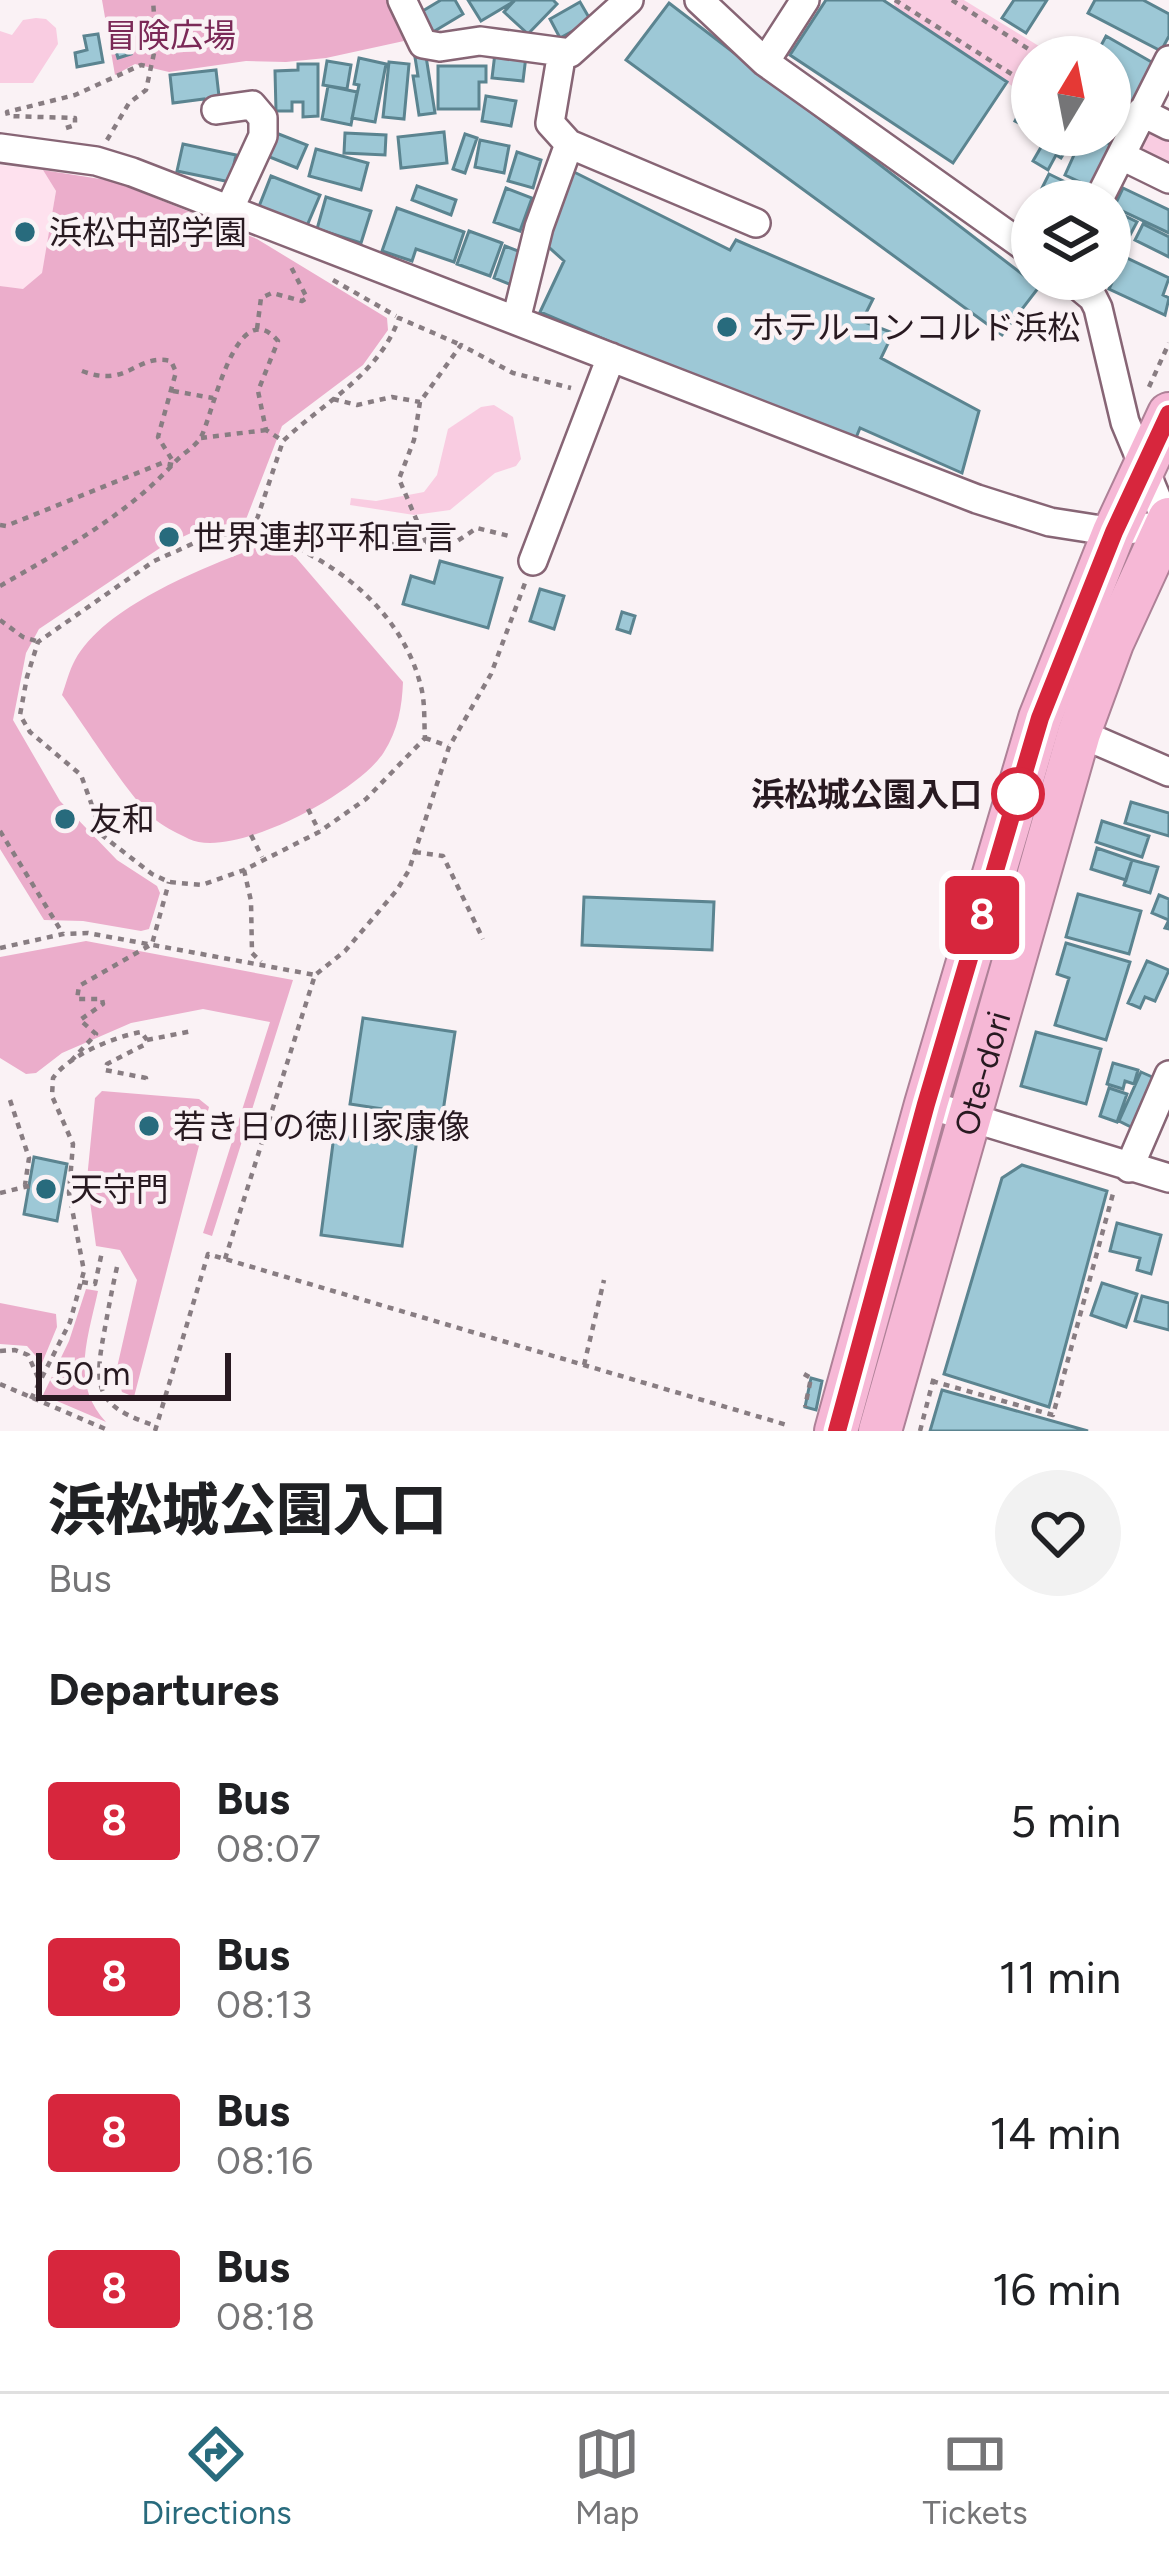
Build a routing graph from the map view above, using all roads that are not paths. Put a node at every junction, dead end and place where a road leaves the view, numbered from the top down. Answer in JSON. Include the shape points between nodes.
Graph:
{"nodes":[{"id":1,"x":629,"y":0,"type":"edge"},
{"id":2,"x":699,"y":0,"type":"edge"},
{"id":3,"x":805,"y":0,"type":"edge"},
{"id":4,"x":410,"y":3,"type":"edge"},
{"id":5,"x":562,"y":52,"type":"junction"},
{"id":6,"x":1169,"y":60,"type":"edge"},
{"id":7,"x":766,"y":62,"type":"junction"},
{"id":8,"x":216,"y":110,"type":"dead end"},
{"id":9,"x":1140,"y":116,"type":"junction"},
{"id":10,"x":1169,"y":126,"type":"edge"},
{"id":11,"x":1131,"y":136,"type":"edge"},
{"id":12,"x":569,"y":144,"type":"junction"},
{"id":13,"x":0,"y":148,"type":"edge"},
{"id":14,"x":1131,"y":155,"type":"edge"},
{"id":15,"x":1169,"y":179,"type":"edge"},
{"id":16,"x":229,"y":210,"type":"junction"},
{"id":17,"x":756,"y":223,"type":"dead end"},
{"id":18,"x":1011,"y":237,"type":"edge"},
{"id":19,"x":1094,"y":300,"type":"edge"},
{"id":20,"x":516,"y":320,"type":"junction"},
{"id":21,"x":611,"y":357,"type":"junction"},
{"id":22,"x":1159,"y":400,"type":"edge"},
{"id":23,"x":1142,"y":471,"type":"junction"},
{"id":24,"x":1168,"y":522,"type":"edge"},
{"id":25,"x":1114,"y":532,"type":"junction"},
{"id":26,"x":533,"y":561,"type":"road end"},
{"id":27,"x":1079,"y":733,"type":"junction"},
{"id":28,"x":1169,"y":772,"type":"edge"},
{"id":29,"x":1169,"y":1075,"type":"edge"},
{"id":30,"x":926,"y":1104,"type":"junction"},
{"id":31,"x":967,"y":1116,"type":"junction"},
{"id":32,"x":1123,"y":1173,"type":"junction"},
{"id":33,"x":1169,"y":1178,"type":"edge"},
{"id":34,"x":821,"y":1419,"type":"edge"},
{"id":35,"x":880,"y":1431,"type":"edge"}],
"edges":[{"from":1,"to":5,"type":"street"},
{"from":2,"to":7,"type":"street"},
{"from":3,"to":7,"type":"street"},
{"from":4,"to":5,"type":"street","via":[[422,44],[480,41]]},
{"from":5,"to":12,"type":"street","via":[[550,123]]},
{"from":6,"to":9,"type":"street"},
{"from":7,"to":18,"type":"street"},
{"from":8,"to":16,"type":"street","via":[[252,105],[263,118],[263,136]]},
{"from":9,"to":10,"type":"street"},
{"from":9,"to":11,"type":"street"},
{"from":12,"to":17,"type":"street"},
{"from":12,"to":20,"type":"street"},
{"from":13,"to":16,"type":"street","via":[[96,161]]},
{"from":14,"to":15,"type":"street"},
{"from":16,"to":20,"type":"street"},
{"from":19,"to":23,"type":"street"},
{"from":20,"to":21,"type":"street"},
{"from":21,"to":25,"type":"street","via":[[977,499],[1050,523]]},
{"from":21,"to":26,"type":"street"},
{"from":22,"to":23,"type":"highway","name":"Ote-dori"},
{"from":23,"to":24,"type":"street"},
{"from":23,"to":25,"type":"highway","name":"Ote-dori"},
{"from":24,"to":25,"type":"street"},
{"from":24,"to":27,"type":"highway","name":"Ote-dori"},
{"from":25,"to":30,"type":"highway","name":"Ote-dori","via":[[1040,718]]},
{"from":27,"to":28,"type":"street"},
{"from":27,"to":31,"type":"highway","name":"Ote-dori"},
{"from":29,"to":32,"type":"street"},
{"from":30,"to":31,"type":"street"},
{"from":30,"to":34,"type":"highway","name":"Ote-dori"},
{"from":31,"to":32,"type":"street"},
{"from":31,"to":35,"type":"highway","name":"Ote-dori"},
{"from":32,"to":33,"type":"street"}]}
